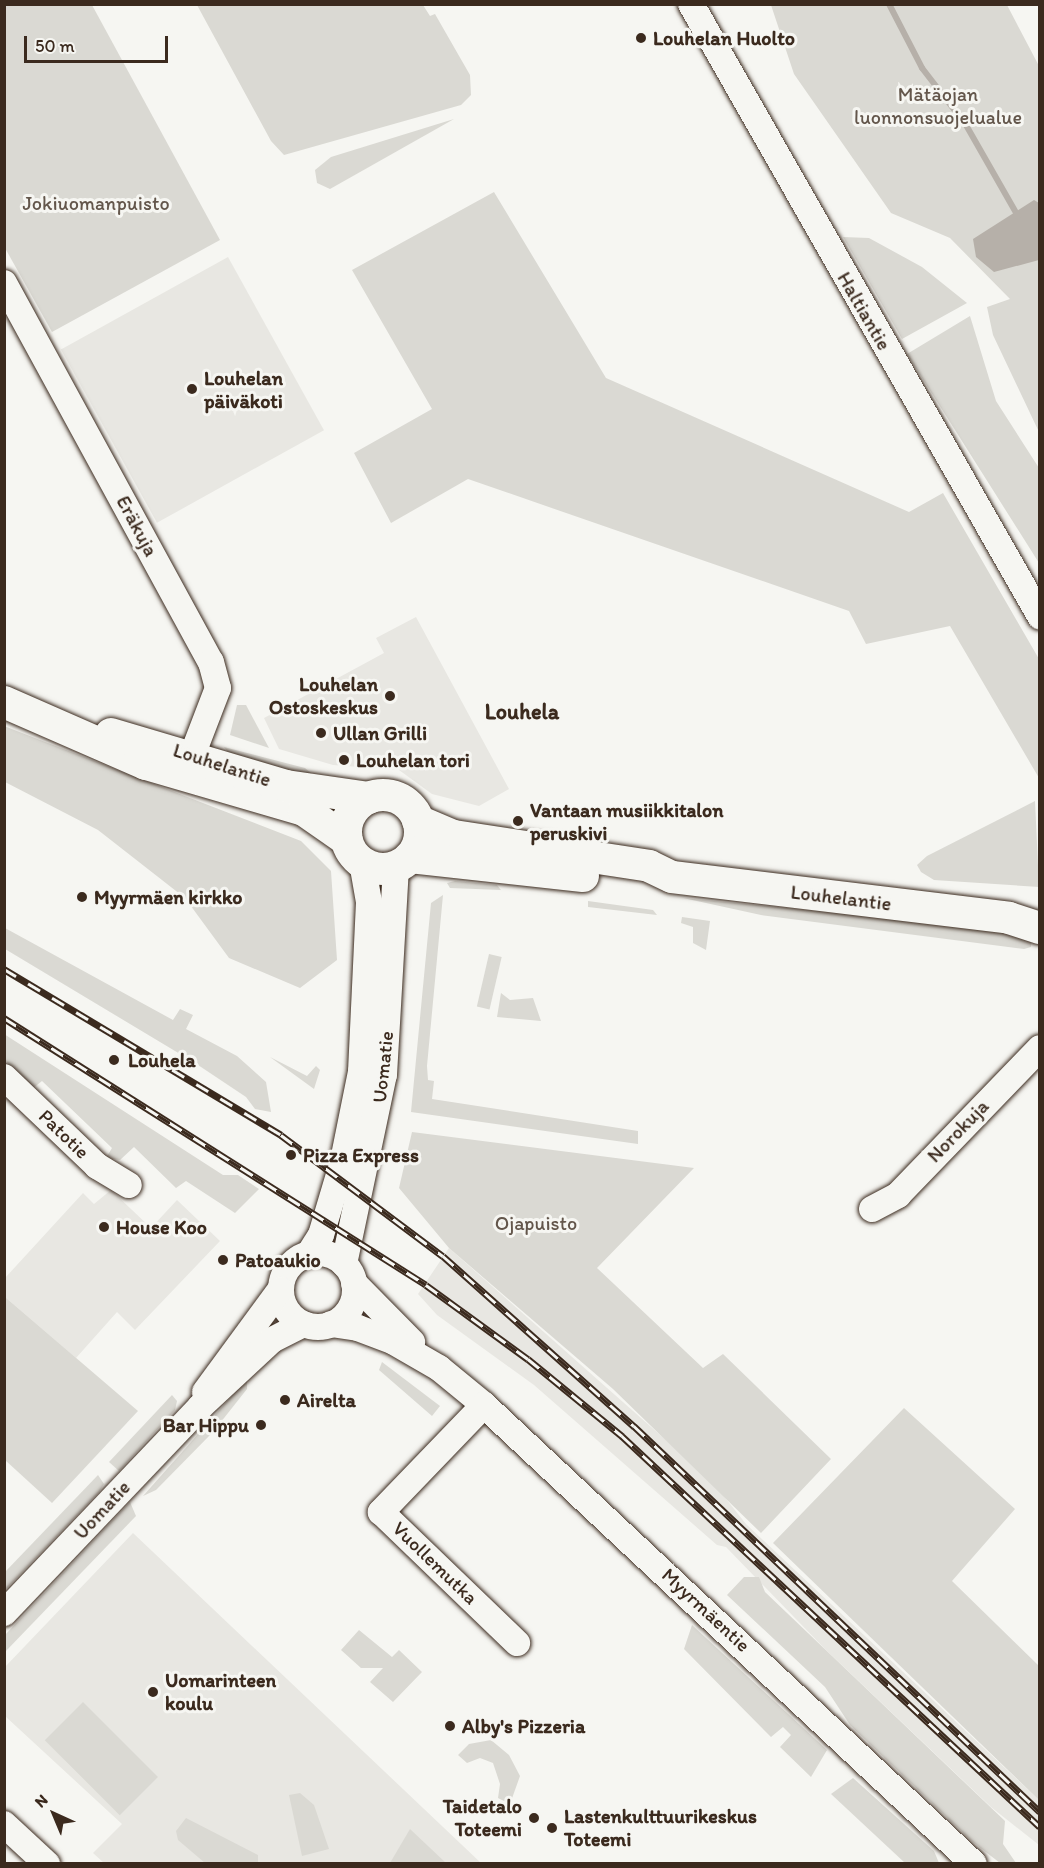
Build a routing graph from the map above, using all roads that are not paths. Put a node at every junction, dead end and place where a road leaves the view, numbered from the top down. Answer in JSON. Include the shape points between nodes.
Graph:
{"nodes":[{"id":1,"x":691,"y":4,"type":"edge"},
{"id":2,"x":4,"y":283,"type":"edge"},
{"id":3,"x":1040,"y":616,"type":"edge"},
{"id":4,"x":4,"y":702,"type":"edge"},
{"id":5,"x":189,"y":766,"type":"junction"},
{"id":6,"x":369,"y":798,"type":"junction"},
{"id":7,"x":418,"y":821,"type":"junction"},
{"id":8,"x":355,"y":851,"type":"junction"},
{"id":9,"x":403,"y":862,"type":"junction"},
{"id":10,"x":672,"y":877,"type":"junction"},
{"id":11,"x":1040,"y":908,"type":"edge"},
{"id":12,"x":1009,"y":918,"type":"junction"},
{"id":13,"x":1040,"y":928,"type":"edge"},
{"id":14,"x":1040,"y":1048,"type":"edge"},
{"id":15,"x":4,"y":1077,"type":"edge"},
{"id":16,"x":129,"y":1185,"type":"dead end"},
{"id":17,"x":872,"y":1209,"type":"dead end"},
{"id":18,"x":309,"y":1254,"type":"junction"},
{"id":19,"x":349,"y":1273,"type":"junction"},
{"id":20,"x":280,"y":1290,"type":"junction"},
{"id":21,"x":303,"y":1324,"type":"junction"},
{"id":22,"x":331,"y":1324,"type":"junction"},
{"id":23,"x":433,"y":1364,"type":"junction"},
{"id":24,"x":484,"y":1405,"type":"junction"},
{"id":25,"x":200,"y":1407,"type":"junction"},
{"id":26,"x":4,"y":1613,"type":"edge"},
{"id":27,"x":517,"y":1643,"type":"dead end"},
{"id":28,"x":4,"y":1824,"type":"edge"},
{"id":29,"x":47,"y":1863,"type":"edge"},
{"id":30,"x":974,"y":1863,"type":"edge"}],
"edges":[{"from":1,"to":3,"type":"street","name":"Haltiantie"},
{"from":2,"to":5,"type":"street","name":"Eräkuja","via":[[211,662],[218,688]]},
{"from":4,"to":5,"type":"main road","name":"Louhelantie"},
{"from":5,"to":6,"type":"main road","name":"Louhelantie"},
{"from":5,"to":8,"type":"main road","name":"Louhelantie","via":[[304,810]]},
{"from":6,"to":7,"type":"main road","via":[[396,798]]},
{"from":6,"to":8,"type":"main road","via":[[351,815]]},
{"from":7,"to":9,"type":"main road","via":[[419,842]]},
{"from":7,"to":10,"type":"main road","name":"Louhelantie","via":[[454,836],[650,866]]},
{"from":8,"to":9,"type":"main road"},
{"from":8,"to":18,"type":"street","name":"Uomatie","via":[[369,902],[361,1072],[343,1161],[321,1235]]},
{"from":9,"to":10,"type":"main road","name":"Louhelantie","via":[[651,885]]},
{"from":9,"to":19,"type":"street","name":"Uomatie","via":[[384,1075]]},
{"from":10,"to":12,"type":"main road","name":"Louhelantie"},
{"from":11,"to":12,"type":"main road","name":"Louhelantie"},
{"from":12,"to":13,"type":"main road","name":"Louhelantie"},
{"from":14,"to":17,"type":"street","name":"Norokuja","via":[[897,1195]]},
{"from":15,"to":16,"type":"street","name":"Patotie","via":[[97,1166]]},
{"from":18,"to":19,"type":"street","via":[[328,1254]]},
{"from":18,"to":20,"type":"street","via":[[288,1267]]},
{"from":19,"to":22,"type":"street","via":[[351,1307]]},
{"from":19,"to":23,"type":"street","name":"Myyrmäentie"},
{"from":20,"to":21,"type":"street","via":[[286,1309]]},
{"from":20,"to":25,"type":"street","name":"Uomatie","via":[[236,1346]]},
{"from":21,"to":22,"type":"street"},
{"from":21,"to":25,"type":"street","name":"Uomatie","via":[[272,1340]]},
{"from":22,"to":23,"type":"street","name":"Myyrmäentie","via":[[372,1332]]},
{"from":23,"to":24,"type":"street","name":"Myyrmäentie"},
{"from":24,"to":27,"type":"street","name":"Vuollemutka","via":[[381,1512]]},
{"from":24,"to":30,"type":"street","name":"Myyrmäentie"},
{"from":25,"to":26,"type":"street","name":"Uomatie"},
{"from":28,"to":29,"type":"street"}]}
